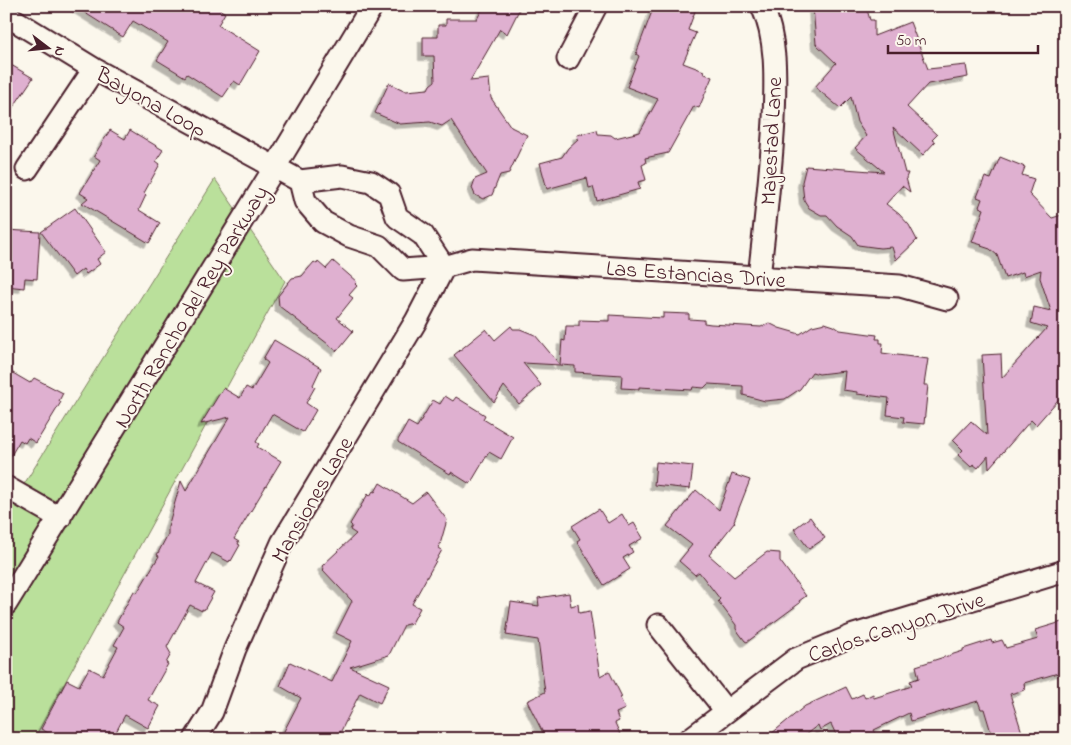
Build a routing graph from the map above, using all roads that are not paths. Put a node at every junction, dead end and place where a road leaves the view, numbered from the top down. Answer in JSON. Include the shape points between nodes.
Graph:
{"nodes":[{"id":1,"x":372,"y":6,"type":"edge"},
{"id":2,"x":596,"y":6,"type":"edge"},
{"id":3,"x":762,"y":6,"type":"edge"},
{"id":4,"x":6,"y":15,"type":"edge"},
{"id":5,"x":568,"y":59,"type":"dead end"},
{"id":6,"x":94,"y":69,"type":"junction"},
{"id":7,"x":275,"y":167,"type":"junction"},
{"id":8,"x":27,"y":170,"type":"dead end"},
{"id":9,"x":300,"y":181,"type":"junction"},
{"id":10,"x":397,"y":217,"type":"junction"},
{"id":11,"x":379,"y":246,"type":"junction"},
{"id":12,"x":444,"y":267,"type":"junction"},
{"id":13,"x":759,"y":277,"type":"junction"},
{"id":14,"x":947,"y":299,"type":"dead end"},
{"id":15,"x":6,"y":487,"type":"edge"},
{"id":16,"x":60,"y":518,"type":"junction"},
{"id":17,"x":1065,"y":571,"type":"edge"},
{"id":18,"x":6,"y":604,"type":"edge"},
{"id":19,"x":658,"y":625,"type":"dead end"},
{"id":20,"x":726,"y":711,"type":"junction"},
{"id":21,"x":195,"y":739,"type":"edge"},
{"id":22,"x":690,"y":739,"type":"edge"}],
"edges":[{"from":1,"to":7,"type":"street","name":"North Rancho del Rey Parkway"},
{"from":2,"to":5,"type":"street"},
{"from":3,"to":13,"type":"street","name":"Majestad Lane","via":[[773,43],[775,81],[769,191]]},
{"from":4,"to":6,"type":"street","name":"Bayona Loop"},
{"from":6,"to":7,"type":"street","name":"Bayona Loop"},
{"from":6,"to":8,"type":"street"},
{"from":7,"to":9,"type":"street"},
{"from":7,"to":16,"type":"street","name":"North Rancho del Rey Parkway"},
{"from":9,"to":10,"type":"street","via":[[342,176],[371,182],[389,194]]},
{"from":9,"to":11,"type":"street","name":"Las Estancias Drive","via":[[305,201],[323,222],[349,236]]},
{"from":10,"to":11,"type":"street"},
{"from":10,"to":12,"type":"street","via":[[423,235]]},
{"from":11,"to":12,"type":"street","name":"Las Estancias Drive","via":[[403,270]]},
{"from":12,"to":13,"type":"street","name":"Las Estancias Drive","via":[[472,259]]},
{"from":12,"to":21,"type":"street","name":"Mansiones Lane","via":[[416,321],[282,543],[235,649],[212,712]]},
{"from":13,"to":14,"type":"street","name":"Las Estancias Drive","via":[[900,286]]},
{"from":15,"to":16,"type":"street"},
{"from":16,"to":18,"type":"street","name":"North Rancho del Rey Parkway"},
{"from":17,"to":20,"type":"street","name":"Carlos Canyon Drive","via":[[854,635],[822,648],[796,659]]},
{"from":19,"to":20,"type":"street"},
{"from":20,"to":22,"type":"street","name":"Carlos Canyon Drive"}]}
